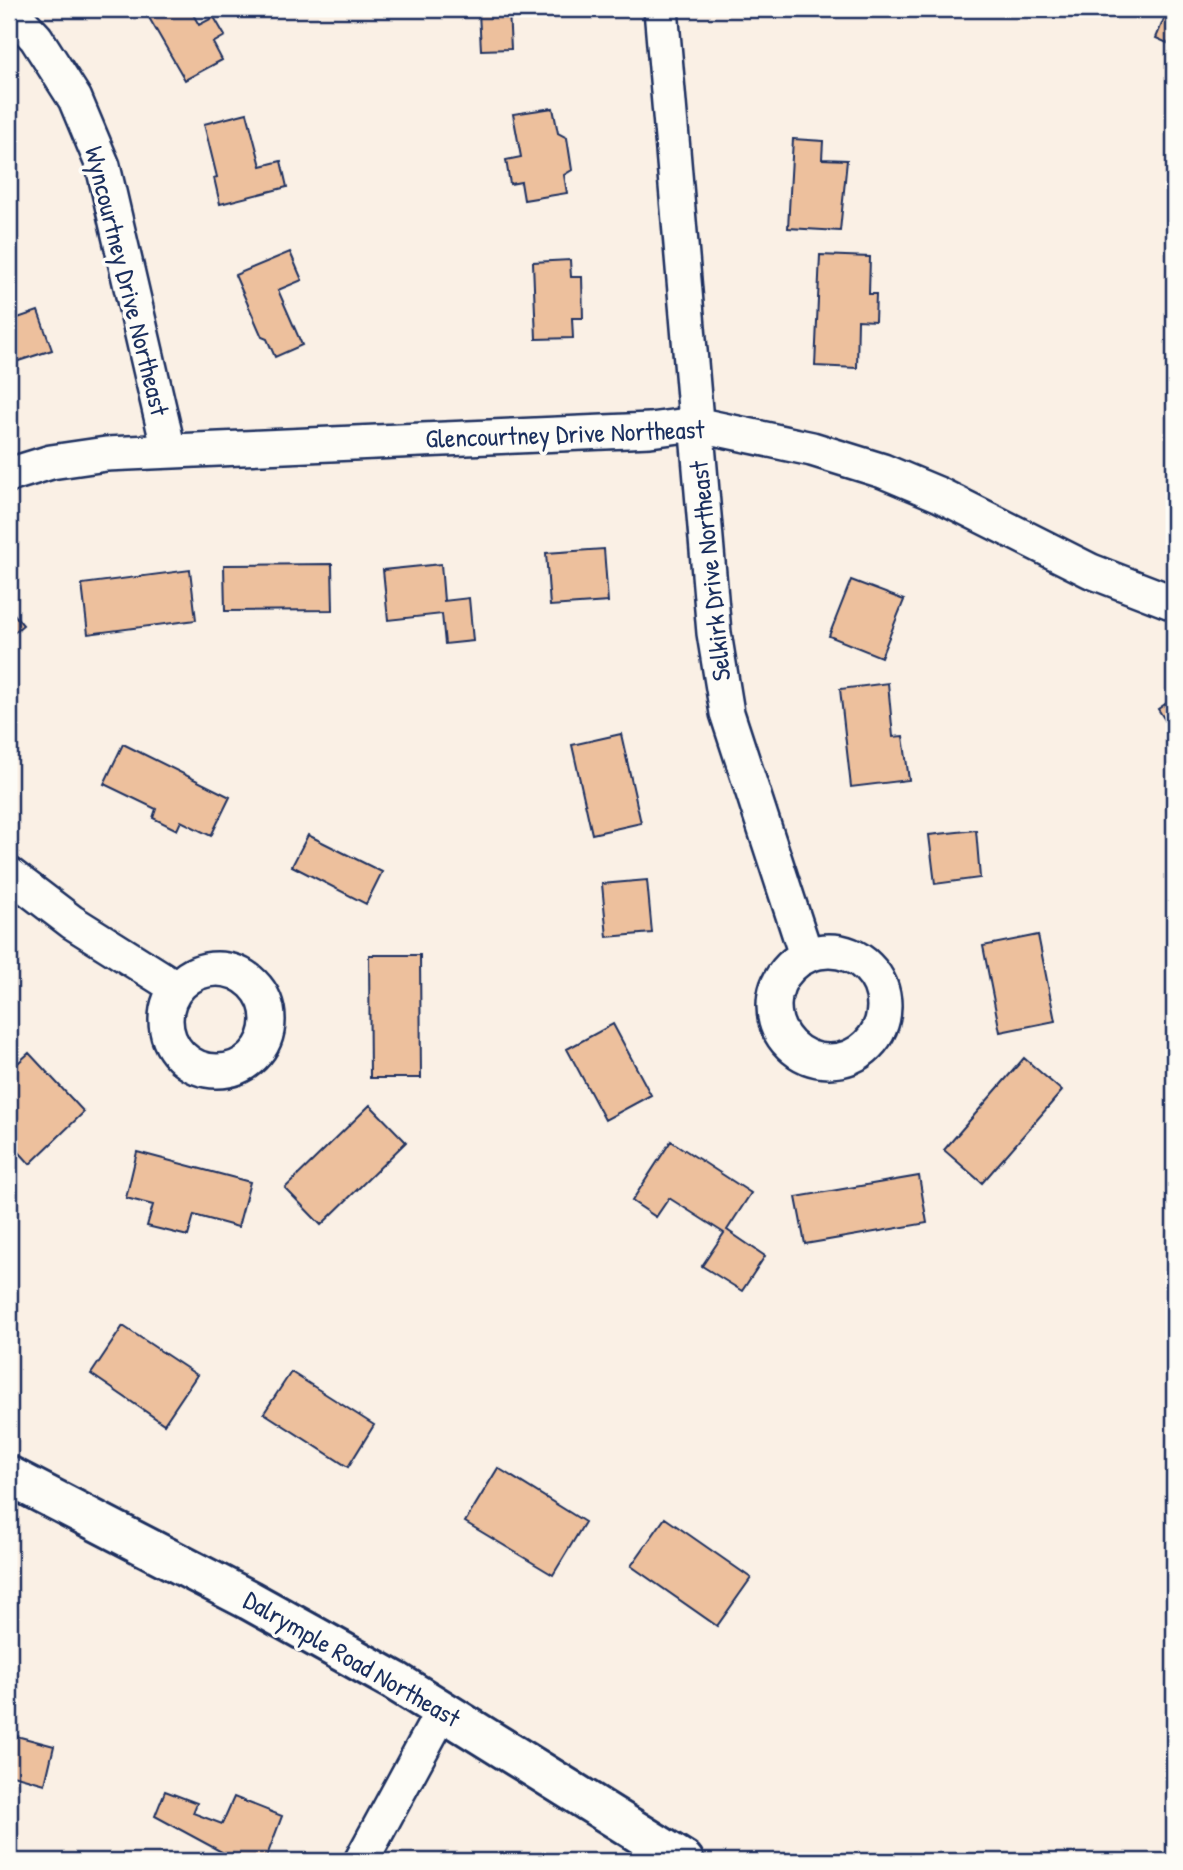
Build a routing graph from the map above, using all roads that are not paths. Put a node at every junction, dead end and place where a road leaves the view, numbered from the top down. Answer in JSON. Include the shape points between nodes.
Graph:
{"nodes":[{"id":1,"x":9,"y":9,"type":"edge"},
{"id":2,"x":661,"y":9,"type":"edge"},
{"id":3,"x":695,"y":424,"type":"junction"},
{"id":4,"x":169,"y":451,"type":"junction"},
{"id":5,"x":9,"y":475,"type":"edge"},
{"id":6,"x":1174,"y":603,"type":"edge"},
{"id":7,"x":9,"y":874,"type":"edge"},
{"id":8,"x":806,"y":955,"type":"dead end"},
{"id":9,"x":177,"y":988,"type":"dead end"},
{"id":10,"x":9,"y":1476,"type":"edge"},
{"id":11,"x":443,"y":1710,"type":"junction"},
{"id":12,"x":361,"y":1861,"type":"edge"},
{"id":13,"x":684,"y":1861,"type":"edge"}],
"edges":[{"from":1,"to":4,"type":"street","name":"Wyncourtney Drive Northeast","via":[[36,38],[75,99],[103,166]]},
{"from":2,"to":3,"type":"street","name":"Selkirk Drive Northeast"},
{"from":3,"to":4,"type":"street","name":"Glencourtney Drive Northeast","via":[[650,430]]},
{"from":3,"to":6,"type":"street","name":"Glencourtney Drive Northeast","via":[[812,449],[883,471],[1091,571]]},
{"from":3,"to":8,"type":"street","name":"Selkirk Drive Northeast","via":[[714,633],[727,713]]},
{"from":4,"to":5,"type":"street","name":"Glencourtney Drive Northeast","via":[[51,462]]},
{"from":7,"to":9,"type":"street","via":[[72,922]]},
{"from":10,"to":11,"type":"street","name":"Dalrymple Road Northeast","via":[[281,1617]]},
{"from":11,"to":12,"type":"street"},
{"from":11,"to":13,"type":"street","name":"Dalrymple Road Northeast"}]}
